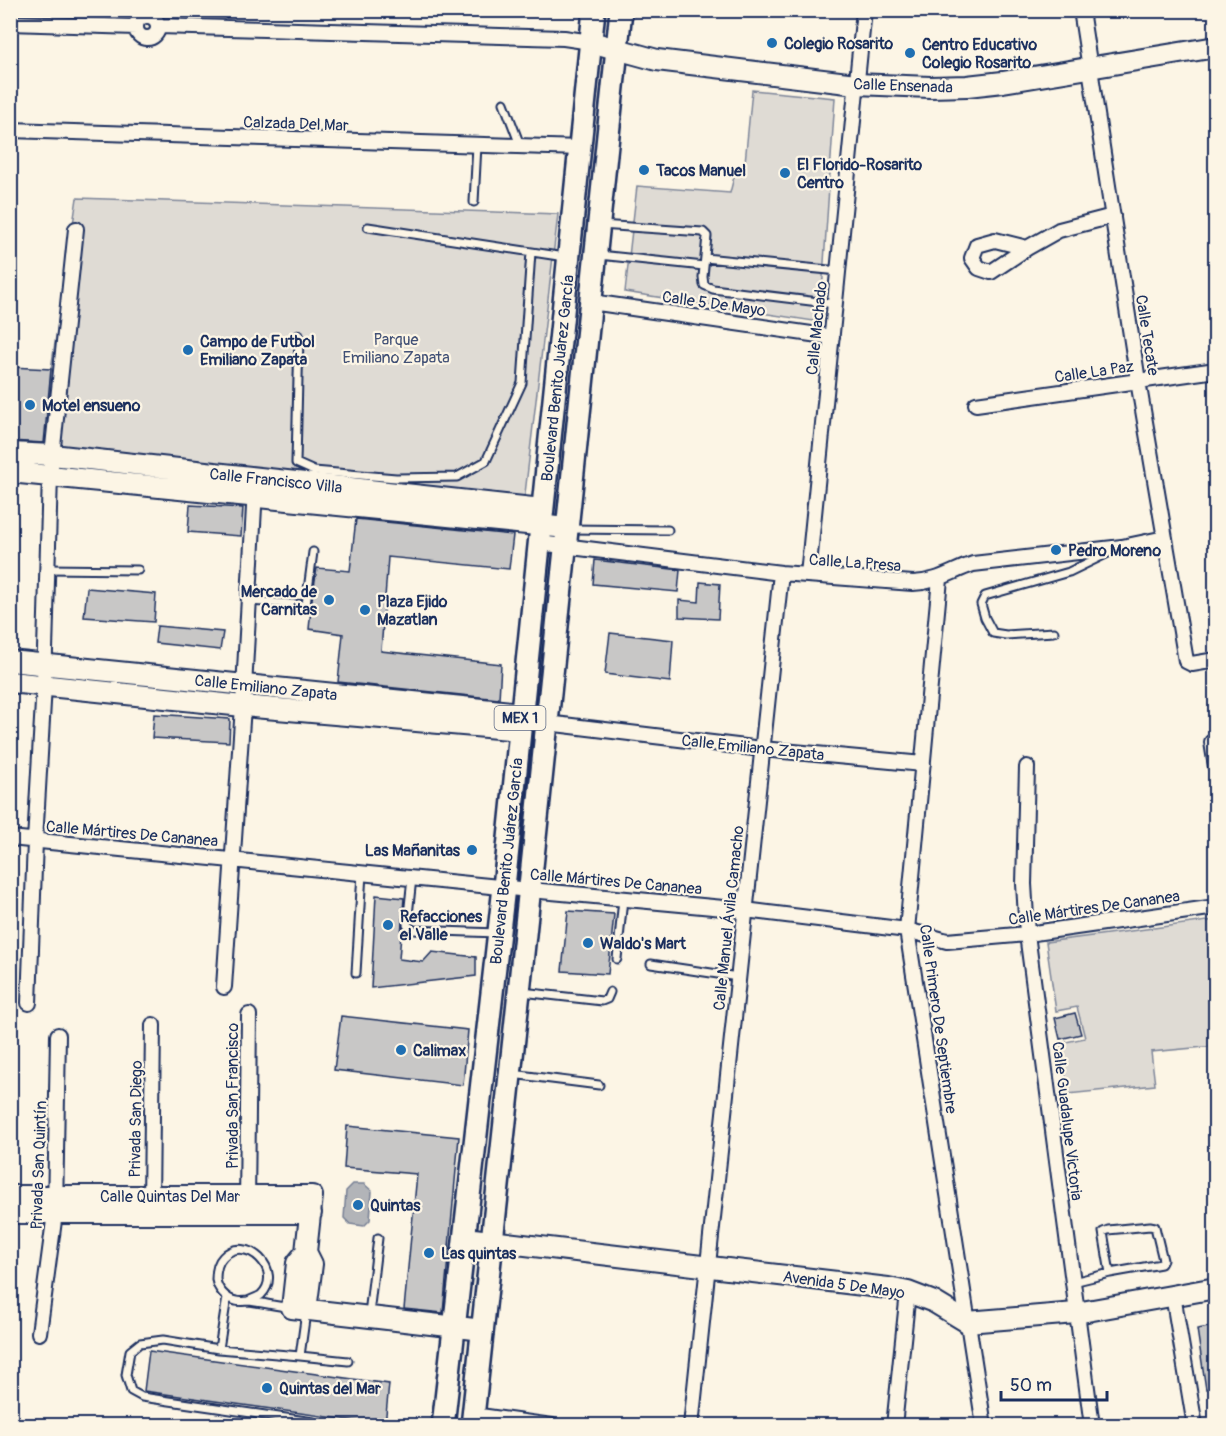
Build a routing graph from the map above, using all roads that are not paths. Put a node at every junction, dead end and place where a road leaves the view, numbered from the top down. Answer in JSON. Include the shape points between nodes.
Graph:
{"nodes":[{"id":1,"x":594,"y":10,"type":"edge"},
{"id":2,"x":621,"y":10,"type":"edge"},
{"id":3,"x":864,"y":10,"type":"edge"},
{"id":4,"x":1081,"y":10,"type":"edge"},
{"id":5,"x":10,"y":23,"type":"edge"},
{"id":6,"x":591,"y":42,"type":"junction"},
{"id":7,"x":1215,"y":47,"type":"edge"},
{"id":8,"x":617,"y":48,"type":"junction"},
{"id":9,"x":1090,"y":68,"type":"junction"},
{"id":10,"x":856,"y":84,"type":"junction"},
{"id":11,"x":504,"y":103,"type":"dead end"},
{"id":12,"x":10,"y":130,"type":"edge"},
{"id":13,"x":477,"y":145,"type":"junction"},
{"id":14,"x":520,"y":146,"type":"junction"},
{"id":15,"x":581,"y":148,"type":"junction"},
{"id":16,"x":474,"y":202,"type":"dead end"},
{"id":17,"x":1113,"y":216,"type":"junction"},
{"id":18,"x":599,"y":225,"type":"junction"},
{"id":19,"x":368,"y":228,"type":"dead end"},
{"id":20,"x":76,"y":229,"type":"dead end"},
{"id":21,"x":1027,"y":248,"type":"dead end"},
{"id":22,"x":531,"y":252,"type":"junction"},
{"id":23,"x":597,"y":255,"type":"junction"},
{"id":24,"x":570,"y":258,"type":"junction"},
{"id":25,"x":705,"y":258,"type":"junction"},
{"id":26,"x":704,"y":266,"type":"junction"},
{"id":27,"x":839,"y":271,"type":"junction"},
{"id":28,"x":591,"y":302,"type":"junction"},
{"id":29,"x":835,"y":304,"type":"junction"},
{"id":30,"x":299,"y":335,"type":"dead end"},
{"id":31,"x":832,"y":337,"type":"junction"},
{"id":32,"x":1215,"y":370,"type":"edge"},
{"id":33,"x":1138,"y":381,"type":"junction"},
{"id":34,"x":976,"y":404,"type":"dead end"},
{"id":35,"x":10,"y":453,"type":"edge"},
{"id":36,"x":52,"y":455,"type":"junction"},
{"id":37,"x":10,"y":472,"type":"edge"},
{"id":38,"x":50,"y":476,"type":"junction"},
{"id":39,"x":255,"y":487,"type":"junction"},
{"id":40,"x":541,"y":526,"type":"junction"},
{"id":41,"x":668,"y":530,"type":"dead end"},
{"id":42,"x":566,"y":537,"type":"junction"},
{"id":43,"x":1165,"y":538,"type":"junction"},
{"id":44,"x":1122,"y":547,"type":"junction"},
{"id":45,"x":313,"y":552,"type":"dead end"},
{"id":46,"x":47,"y":568,"type":"junction"},
{"id":47,"x":138,"y":570,"type":"dead end"},
{"id":48,"x":781,"y":573,"type":"junction"},
{"id":49,"x":808,"y":575,"type":"junction"},
{"id":50,"x":940,"y":579,"type":"junction"},
{"id":51,"x":249,"y":601,"type":"junction"},
{"id":52,"x":1054,"y":632,"type":"dead end"},
{"id":53,"x":1215,"y":660,"type":"edge"},
{"id":54,"x":10,"y":661,"type":"edge"},
{"id":55,"x":44,"y":664,"type":"junction"},
{"id":56,"x":10,"y":682,"type":"edge"},
{"id":57,"x":44,"y":685,"type":"junction"},
{"id":58,"x":244,"y":686,"type":"junction"},
{"id":59,"x":243,"y":706,"type":"junction"},
{"id":60,"x":520,"y":721,"type":"junction"},
{"id":61,"x":547,"y":723,"type":"junction"},
{"id":62,"x":1212,"y":742,"type":"dead end"},
{"id":63,"x":762,"y":749,"type":"junction"},
{"id":64,"x":923,"y":765,"type":"junction"},
{"id":65,"x":1027,"y":767,"type":"dead end"},
{"id":66,"x":1215,"y":767,"type":"edge"},
{"id":67,"x":10,"y":838,"type":"edge"},
{"id":68,"x":35,"y":841,"type":"junction"},
{"id":69,"x":233,"y":860,"type":"junction"},
{"id":70,"x":362,"y":873,"type":"junction"},
{"id":71,"x":412,"y":878,"type":"junction"},
{"id":72,"x":504,"y":887,"type":"junction"},
{"id":73,"x":530,"y":890,"type":"junction"},
{"id":74,"x":623,"y":899,"type":"junction"},
{"id":75,"x":1215,"y":907,"type":"edge"},
{"id":76,"x":745,"y":910,"type":"junction"},
{"id":77,"x":907,"y":930,"type":"junction"},
{"id":78,"x":499,"y":933,"type":"junction"},
{"id":79,"x":1027,"y":934,"type":"junction"},
{"id":80,"x":617,"y":958,"type":"dead end"},
{"id":81,"x":651,"y":964,"type":"dead end"},
{"id":82,"x":356,"y":973,"type":"dead end"},
{"id":83,"x":738,"y":977,"type":"junction"},
{"id":84,"x":224,"y":987,"type":"dead end"},
{"id":85,"x":519,"y":992,"type":"junction"},
{"id":86,"x":610,"y":992,"type":"dead end"},
{"id":87,"x":29,"y":1003,"type":"dead end"},
{"id":88,"x":249,"y":1015,"type":"dead end"},
{"id":89,"x":153,"y":1025,"type":"dead end"},
{"id":90,"x":58,"y":1035,"type":"dead end"},
{"id":91,"x":511,"y":1074,"type":"junction"},
{"id":92,"x":598,"y":1085,"type":"dead end"},
{"id":93,"x":10,"y":1196,"type":"edge"},
{"id":94,"x":55,"y":1204,"type":"junction"},
{"id":95,"x":151,"y":1204,"type":"junction"},
{"id":96,"x":248,"y":1205,"type":"junction"},
{"id":97,"x":10,"y":1213,"type":"edge"},
{"id":98,"x":378,"y":1238,"type":"dead end"},
{"id":99,"x":465,"y":1238,"type":"junction"},
{"id":100,"x":493,"y":1241,"type":"junction"},
{"id":101,"x":707,"y":1266,"type":"junction"},
{"id":102,"x":1110,"y":1272,"type":"junction"},
{"id":103,"x":1072,"y":1282,"type":"junction"},
{"id":104,"x":1215,"y":1288,"type":"edge"},
{"id":105,"x":908,"y":1292,"type":"junction"},
{"id":106,"x":1173,"y":1295,"type":"junction"},
{"id":107,"x":227,"y":1297,"type":"junction"},
{"id":108,"x":248,"y":1301,"type":"junction"},
{"id":109,"x":299,"y":1309,"type":"junction"},
{"id":110,"x":1076,"y":1313,"type":"junction"},
{"id":111,"x":369,"y":1317,"type":"junction"},
{"id":112,"x":967,"y":1322,"type":"junction"},
{"id":113,"x":453,"y":1326,"type":"junction"},
{"id":114,"x":483,"y":1330,"type":"junction"},
{"id":115,"x":39,"y":1333,"type":"dead end"},
{"id":116,"x":219,"y":1349,"type":"junction"},
{"id":117,"x":300,"y":1356,"type":"junction"},
{"id":118,"x":348,"y":1361,"type":"dead end"},
{"id":119,"x":473,"y":1420,"type":"edge"},
{"id":120,"x":313,"y":1422,"type":"dead end"},
{"id":121,"x":442,"y":1425,"type":"edge"},
{"id":122,"x":552,"y":1425,"type":"edge"},
{"id":123,"x":691,"y":1425,"type":"edge"},
{"id":124,"x":894,"y":1425,"type":"edge"},
{"id":125,"x":984,"y":1425,"type":"edge"},
{"id":126,"x":1092,"y":1425,"type":"edge"},
{"id":127,"x":1196,"y":1425,"type":"edge"}],
"edges":[{"from":1,"to":6,"type":"main road","name":"Boulevard Benito Juárez García","number":"MEX 1"},
{"from":2,"to":8,"type":"main road","name":"Boulevard Benito Juárez García","number":"MEX 1"},
{"from":3,"to":10,"type":"street","name":"Calle Machado"},
{"from":4,"to":9,"type":"street","name":"Calle Tecate"},
{"from":5,"to":6,"type":"street","via":[[136,27],[148,39],[158,32],[159,26]]},
{"from":6,"to":8,"type":"street","name":"Calle Ensenada"},
{"from":6,"to":15,"type":"main road","name":"Boulevard Benito Juárez García","number":"MEX 1"},
{"from":7,"to":9,"type":"street","name":"Calle Ensenada"},
{"from":8,"to":10,"type":"street","name":"Calle Ensenada","via":[[657,60]]},
{"from":8,"to":18,"type":"main road","name":"Boulevard Benito Juárez García","number":"MEX 1"},
{"from":9,"to":10,"type":"street","name":"Calle Ensenada","via":[[967,86]]},
{"from":9,"to":17,"type":"street","name":"Calle Tecate"},
{"from":10,"to":27,"type":"street","name":"Calle Machado"},
{"from":11,"to":14,"type":"lane"},
{"from":12,"to":13,"type":"street","name":"Calzada Del Mar"},
{"from":13,"to":14,"type":"street","name":"Calzada Del Mar"},
{"from":13,"to":16,"type":"lane"},
{"from":14,"to":15,"type":"street","name":"Calzada Del Mar"},
{"from":15,"to":24,"type":"main road","name":"Boulevard Benito Juárez García","number":"MEX 1"},
{"from":17,"to":21,"type":"street","via":[[1059,230]]},
{"from":17,"to":33,"type":"street","name":"Calle Tecate"},
{"from":18,"to":23,"type":"main road","name":"Boulevard Benito Juárez García","number":"MEX 1"},
{"from":18,"to":25,"type":"lane","via":[[704,232]]},
{"from":19,"to":22,"type":"lane"},
{"from":20,"to":36,"type":"street"},
{"from":22,"to":24,"type":"lane"},
{"from":22,"to":30,"type":"lane","via":[[522,383],[486,461],[457,477],[396,478],[314,471],[296,464]]},
{"from":23,"to":26,"type":"lane"},
{"from":23,"to":28,"type":"main road","name":"Boulevard Benito Juárez García","number":"MEX 1"},
{"from":24,"to":40,"type":"main road","name":"Boulevard Benito Juárez García","number":"MEX 1"},
{"from":25,"to":26,"type":"lane"},
{"from":25,"to":27,"type":"lane"},
{"from":26,"to":29,"type":"lane","via":[[704,285],[713,289]]},
{"from":27,"to":29,"type":"street","name":"Calle Machado"},
{"from":28,"to":31,"type":"street","name":"Calle 5 De Mayo"},
{"from":28,"to":42,"type":"main road","name":"Boulevard Benito Juárez García","number":"MEX 1"},
{"from":29,"to":31,"type":"street","name":"Calle Machado"},
{"from":31,"to":49,"type":"street","name":"Calle Machado"},
{"from":32,"to":33,"type":"street","name":"Calle La Paz"},
{"from":33,"to":34,"type":"street","name":"Calle La Paz"},
{"from":33,"to":43,"type":"street","name":"Calle Tecate"},
{"from":35,"to":36,"type":"street","name":"Calle Francisco Villa"},
{"from":36,"to":38,"type":"street"},
{"from":36,"to":39,"type":"street","name":"Calle Francisco Villa"},
{"from":37,"to":38,"type":"street","name":"Calle Francisco Villa"},
{"from":38,"to":39,"type":"street","name":"Calle Francisco Villa"},
{"from":38,"to":46,"type":"street"},
{"from":39,"to":40,"type":"street","name":"Calle Francisco Villa"},
{"from":39,"to":51,"type":"street"},
{"from":40,"to":42,"type":"street","name":"Calle Francisco Villa"},
{"from":40,"to":60,"type":"main road","name":"Boulevard Benito Juárez García","number":"MEX 1"},
{"from":41,"to":42,"type":"lane"},
{"from":42,"to":48,"type":"street","name":"Calle La Presa"},
{"from":42,"to":61,"type":"main road","name":"Boulevard Benito Juárez García","number":"MEX 1"},
{"from":43,"to":44,"type":"street","name":"Calle La Presa"},
{"from":43,"to":53,"type":"street","name":"Calle Tecate","via":[[1186,661]]},
{"from":44,"to":50,"type":"street","name":"Calle La Presa","via":[[973,564]]},
{"from":44,"to":52,"type":"lane","via":[[1069,572],[985,596],[981,604],[993,633]]},
{"from":45,"to":51,"type":"lane","via":[[306,605]]},
{"from":46,"to":47,"type":"lane"},
{"from":46,"to":55,"type":"street"},
{"from":48,"to":49,"type":"street","name":"Calle La Presa"},
{"from":48,"to":63,"type":"street","name":"Calle Manuel Ávila Camacho"},
{"from":49,"to":50,"type":"street","name":"Calle La Presa","via":[[913,583]]},
{"from":50,"to":64,"type":"street","name":"Calle Primero De Septiembre"},
{"from":51,"to":58,"type":"street"},
{"from":54,"to":55,"type":"street","name":"Calle Emiliano Zapata"},
{"from":55,"to":57,"type":"street"},
{"from":55,"to":58,"type":"street","name":"Calle Emiliano Zapata"},
{"from":56,"to":57,"type":"street","name":"Calle Emiliano Zapata"},
{"from":57,"to":59,"type":"street","name":"Calle Emiliano Zapata"},
{"from":57,"to":68,"type":"street"},
{"from":58,"to":59,"type":"street"},
{"from":58,"to":60,"type":"street","name":"Calle Emiliano Zapata"},
{"from":59,"to":60,"type":"street","name":"Calle Emiliano Zapata"},
{"from":59,"to":69,"type":"street"},
{"from":60,"to":72,"type":"main road","name":"Boulevard Benito Juárez García","number":"MEX 1"},
{"from":61,"to":63,"type":"street","name":"Calle Emiliano Zapata"},
{"from":61,"to":73,"type":"main road","name":"Boulevard Benito Juárez García","number":"MEX 1"},
{"from":62,"to":66,"type":"street"},
{"from":63,"to":64,"type":"street","name":"Calle Emiliano Zapata"},
{"from":63,"to":76,"type":"street","name":"Calle Manuel Ávila Camacho"},
{"from":64,"to":77,"type":"street","name":"Calle Primero De Septiembre"},
{"from":65,"to":79,"type":"street","name":"Calle Guadalupe Victoria"},
{"from":67,"to":68,"type":"street","name":"Calle Mártires De Cananea"},
{"from":68,"to":69,"type":"street","name":"Calle Mártires De Cananea"},
{"from":68,"to":87,"type":"street"},
{"from":69,"to":70,"type":"street","name":"Calle Mártires De Cananea"},
{"from":69,"to":84,"type":"street"},
{"from":70,"to":71,"type":"street","name":"Calle Mártires De Cananea"},
{"from":70,"to":82,"type":"lane"},
{"from":71,"to":72,"type":"street","name":"Calle Mártires De Cananea"},
{"from":71,"to":78,"type":"lane","via":[[407,925],[413,930]]},
{"from":72,"to":73,"type":"street","name":"Calle Mártires De Cananea"},
{"from":72,"to":78,"type":"main road","name":"Boulevard Benito Juárez García","number":"MEX 1"},
{"from":73,"to":74,"type":"street","name":"Calle Mártires De Cananea"},
{"from":73,"to":85,"type":"main road","name":"Boulevard Benito Juárez García","number":"MEX 1"},
{"from":74,"to":76,"type":"street","name":"Calle Mártires De Cananea"},
{"from":74,"to":80,"type":"lane"},
{"from":75,"to":79,"type":"street","name":"Calle Mártires De Cananea"},
{"from":76,"to":77,"type":"street","name":"Calle Mártires De Cananea"},
{"from":76,"to":83,"type":"street","name":"Calle Manuel Ávila Camacho"},
{"from":77,"to":79,"type":"street","name":"Calle Mártires De Cananea","via":[[947,941]]},
{"from":77,"to":112,"type":"street","name":"Calle Primero De Septiembre"},
{"from":78,"to":99,"type":"main road","name":"Boulevard Benito Juárez García","number":"MEX 1"},
{"from":79,"to":103,"type":"street","name":"Calle Guadalupe Victoria"},
{"from":81,"to":83,"type":"lane"},
{"from":83,"to":101,"type":"street","name":"Calle Manuel Ávila Camacho"},
{"from":85,"to":86,"type":"lane","via":[[592,1001],[607,999]]},
{"from":85,"to":91,"type":"main road","name":"Boulevard Benito Juárez García","number":"MEX 1"},
{"from":88,"to":96,"type":"street","name":"Privada San Francisco"},
{"from":89,"to":95,"type":"street","name":"Privada San Diego"},
{"from":90,"to":94,"type":"street","name":"Privada San Quintín"},
{"from":91,"to":92,"type":"lane"},
{"from":91,"to":100,"type":"main road","name":"Boulevard Benito Juárez García","number":"MEX 1"},
{"from":93,"to":94,"type":"street","name":"Calle Quintas Del Mar"},
{"from":94,"to":95,"type":"street","name":"Calle Quintas Del Mar"},
{"from":94,"to":97,"type":"street","name":"Calle Quintas Del Mar"},
{"from":94,"to":115,"type":"street","name":"Privada San Quintín"},
{"from":95,"to":96,"type":"street","name":"Calle Quintas Del Mar"},
{"from":96,"to":109,"type":"street","name":"Calle Quintas Del Mar","via":[[312,1205],[306,1252],[312,1264]]},
{"from":98,"to":111,"type":"lane"},
{"from":99,"to":100,"type":"street","name":"Avenida 5 De Mayo"},
{"from":99,"to":113,"type":"main road","name":"Boulevard Benito Juárez García","number":"MEX 1"},
{"from":100,"to":101,"type":"street","name":"Avenida 5 De Mayo"},
{"from":100,"to":114,"type":"main road","name":"Boulevard Benito Juárez García","number":"MEX 1"},
{"from":101,"to":105,"type":"street","name":"Avenida 5 De Mayo"},
{"from":101,"to":123,"type":"street","name":"Calle Manuel Ávila Camacho"},
{"from":102,"to":102,"type":"lane","via":[[1161,1264],[1155,1227],[1103,1232]]},
{"from":102,"to":103,"type":"lane"},
{"from":103,"to":110,"type":"street","name":"Calle Guadalupe Victoria"},
{"from":104,"to":106,"type":"street"},
{"from":105,"to":112,"type":"street","name":"Avenida 5 De Mayo"},
{"from":105,"to":124,"type":"street"},
{"from":106,"to":110,"type":"street"},
{"from":106,"to":127,"type":"street"},
{"from":107,"to":108,"type":"lane"},
{"from":107,"to":108,"type":"lane","via":[[216,1282],[216,1269],[223,1257],[235,1250],[249,1250],[261,1257],[267,1269],[267,1283],[260,1295]]},
{"from":107,"to":116,"type":"lane"},
{"from":108,"to":109,"type":"lane"},
{"from":109,"to":111,"type":"street"},
{"from":109,"to":117,"type":"lane"},
{"from":110,"to":112,"type":"street"},
{"from":110,"to":126,"type":"street","name":"Calle Guadalupe Victoria"},
{"from":111,"to":113,"type":"street"},
{"from":112,"to":125,"type":"street","name":"Calle Primero De Septiembre"},
{"from":113,"to":114,"type":"street"},
{"from":113,"to":121,"type":"main road","name":"Boulevard Benito Juárez García","number":"MEX 1"},
{"from":114,"to":119,"type":"main road","name":"Boulevard Benito Juárez García","number":"MEX 1"},
{"from":116,"to":117,"type":"lane"},
{"from":116,"to":120,"type":"lane","via":[[163,1340],[140,1343],[130,1351],[126,1375],[131,1391],[142,1397]]},
{"from":117,"to":118,"type":"lane"},
{"from":119,"to":122,"type":"street"}]}
